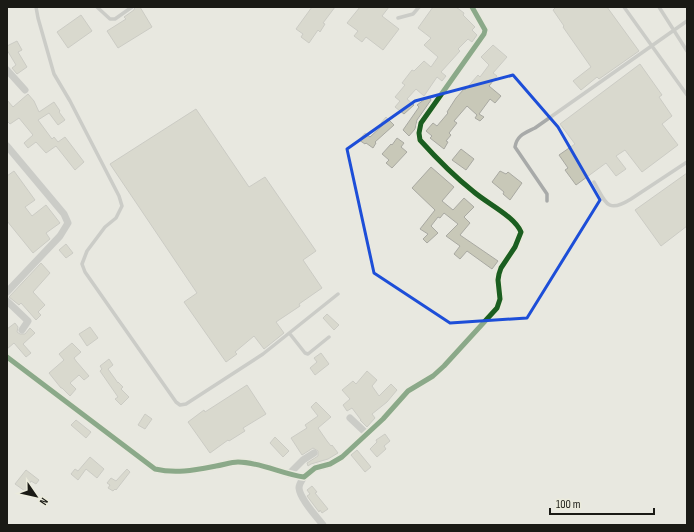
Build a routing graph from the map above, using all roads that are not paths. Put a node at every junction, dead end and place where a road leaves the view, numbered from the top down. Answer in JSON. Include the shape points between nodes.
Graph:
{"nodes":[{"id":1,"x":36,"y":7,"type":"edge"},
{"id":2,"x":97,"y":7,"type":"edge"},
{"id":3,"x":132,"y":7,"type":"edge"},
{"id":4,"x":419,"y":7,"type":"edge"},
{"id":5,"x":472,"y":7,"type":"edge"},
{"id":6,"x":624,"y":7,"type":"edge"},
{"id":7,"x":659,"y":7,"type":"edge"},
{"id":8,"x":398,"y":18,"type":"dead end"},
{"id":9,"x":687,"y":20,"type":"edge"},
{"id":10,"x":674,"y":29,"type":"junction"},
{"id":11,"x":651,"y":45,"type":"junction"},
{"id":12,"x":687,"y":51,"type":"edge"},
{"id":13,"x":7,"y":70,"type":"edge"},
{"id":14,"x":24,"y":90,"type":"dead end"},
{"id":15,"x":687,"y":95,"type":"edge"},
{"id":16,"x":7,"y":146,"type":"edge"},
{"id":17,"x":687,"y":162,"type":"edge"},
{"id":18,"x":594,"y":182,"type":"dead end"},
{"id":19,"x":547,"y":202,"type":"dead end"},
{"id":20,"x":7,"y":292,"type":"edge"},
{"id":21,"x":338,"y":294,"type":"dead end"},
{"id":22,"x":7,"y":301,"type":"edge"},
{"id":23,"x":22,"y":330,"type":"dead end"},
{"id":24,"x":290,"y":334,"type":"junction"},
{"id":25,"x":329,"y":338,"type":"dead end"},
{"id":26,"x":7,"y":357,"type":"edge"},
{"id":27,"x":350,"y":418,"type":"dead end"},
{"id":28,"x":367,"y":434,"type":"junction"},
{"id":29,"x":314,"y":453,"type":"dead end"},
{"id":30,"x":289,"y":474,"type":"junction"},
{"id":31,"x":304,"y":477,"type":"junction"},
{"id":32,"x":323,"y":525,"type":"edge"}],
"edges":[{"from":1,"to":24,"type":"lane","via":[[54,74],[122,206],[116,218],[105,227],[86,251],[82,264],[84,272],[176,402],[180,405],[186,404],[264,354]]},
{"from":2,"to":3,"type":"lane","via":[[110,19],[115,19]]},
{"from":4,"to":8,"type":"lane","via":[[413,14]]},
{"from":5,"to":28,"type":"street","via":[[485,30],[484,34],[421,123],[420,140],[460,180],[519,225],[522,232],[499,274],[500,299],[497,308],[444,366],[408,391]]},
{"from":6,"to":11,"type":"lane"},
{"from":7,"to":10,"type":"lane"},
{"from":9,"to":10,"type":"lane"},
{"from":10,"to":11,"type":"lane"},
{"from":10,"to":12,"type":"lane"},
{"from":11,"to":15,"type":"lane"},
{"from":11,"to":19,"type":"lane","via":[[516,141],[515,147],[546,194]]},
{"from":13,"to":14,"type":"street"},
{"from":16,"to":20,"type":"street","via":[[68,222],[60,236]]},
{"from":17,"to":18,"type":"lane","via":[[632,199],[616,206],[606,203]]},
{"from":21,"to":24,"type":"lane"},
{"from":22,"to":23,"type":"street","via":[[28,320]]},
{"from":24,"to":25,"type":"lane","via":[[308,354]]},
{"from":26,"to":30,"type":"street","via":[[155,469],[183,472],[236,462]]},
{"from":27,"to":28,"type":"street"},
{"from":28,"to":31,"type":"street","via":[[342,457],[315,468]]},
{"from":29,"to":30,"type":"street"},
{"from":30,"to":31,"type":"street"},
{"from":31,"to":32,"type":"street","via":[[299,489],[304,501]]}]}
